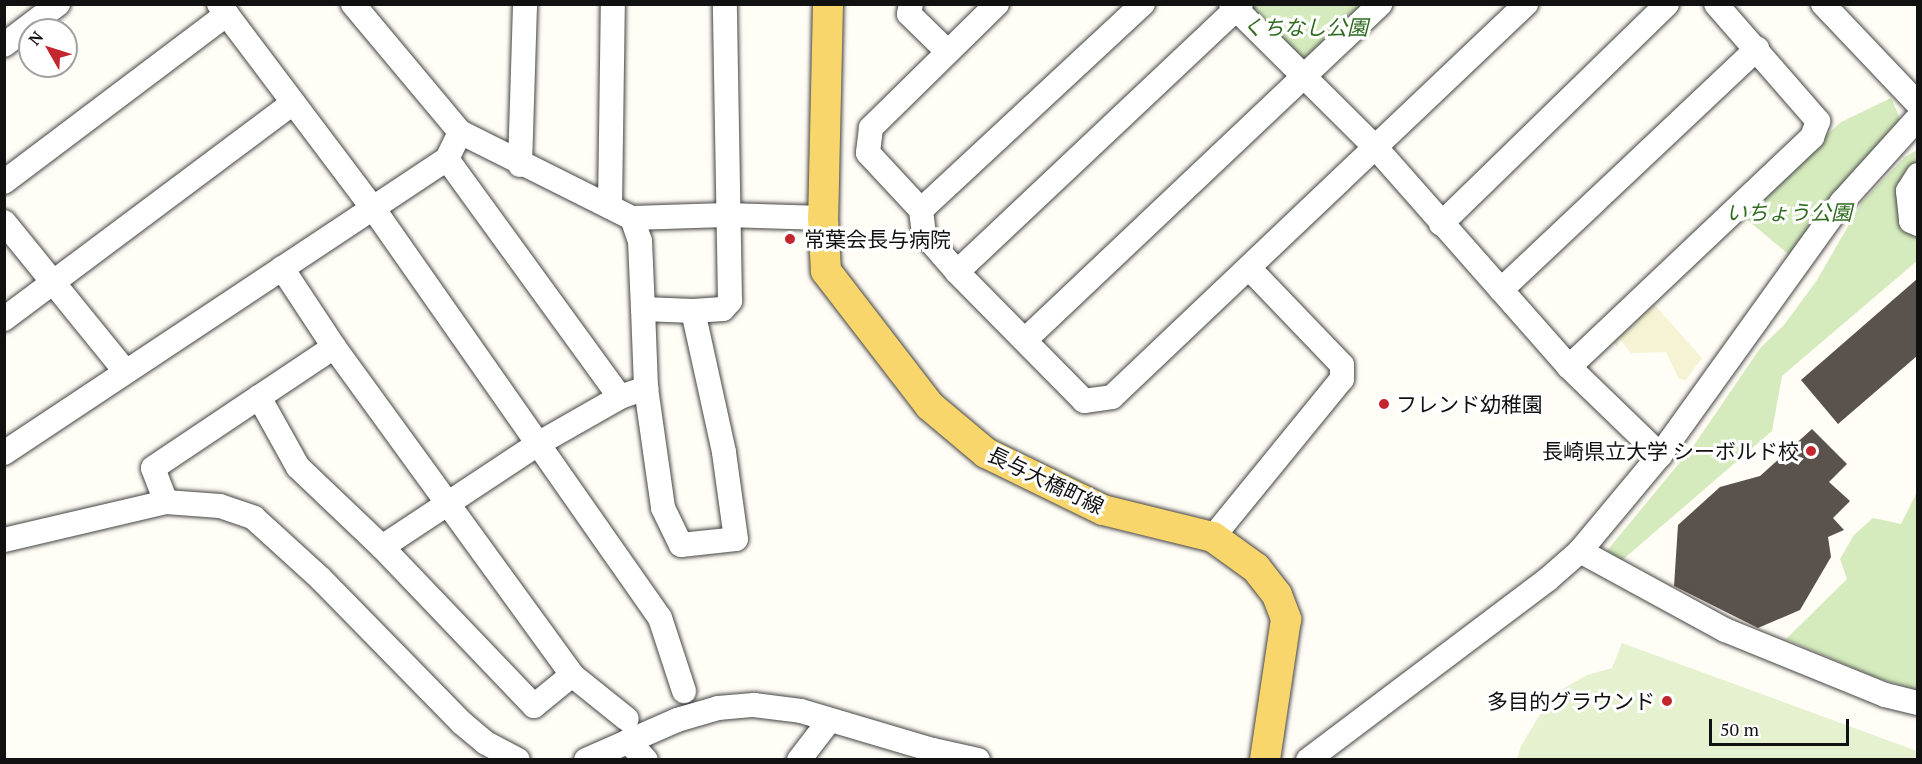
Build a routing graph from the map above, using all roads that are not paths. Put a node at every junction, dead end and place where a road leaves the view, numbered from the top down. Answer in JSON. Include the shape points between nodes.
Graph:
{"nodes":[{"id":1,"x":58,"y":4,"type":"edge"},
{"id":2,"x":353,"y":4,"type":"edge"},
{"id":3,"x":525,"y":4,"type":"edge"},
{"id":4,"x":613,"y":4,"type":"edge"},
{"id":5,"x":725,"y":4,"type":"edge"},
{"id":6,"x":828,"y":4,"type":"edge"},
{"id":7,"x":910,"y":4,"type":"edge"},
{"id":8,"x":997,"y":4,"type":"edge"},
{"id":9,"x":1143,"y":4,"type":"edge"},
{"id":10,"x":1380,"y":4,"type":"edge"},
{"id":11,"x":1526,"y":4,"type":"edge"},
{"id":12,"x":1667,"y":4,"type":"edge"},
{"id":13,"x":1716,"y":4,"type":"edge"},
{"id":14,"x":1823,"y":4,"type":"edge"},
{"id":15,"x":1236,"y":6,"type":"edge"},
{"id":16,"x":223,"y":9,"type":"edge"},
{"id":17,"x":4,"y":45,"type":"edge"},
{"id":18,"x":1757,"y":49,"type":"junction"},
{"id":19,"x":948,"y":52,"type":"junction"},
{"id":20,"x":1304,"y":77,"type":"junction"},
{"id":21,"x":293,"y":103,"type":"junction"},
{"id":22,"x":1917,"y":104,"type":"edge"},
{"id":23,"x":1917,"y":118,"type":"edge"},
{"id":24,"x":460,"y":132,"type":"junction"},
{"id":25,"x":1377,"y":149,"type":"junction"},
{"id":26,"x":447,"y":159,"type":"junction"},
{"id":27,"x":520,"y":165,"type":"junction"},
{"id":28,"x":1917,"y":175,"type":"edge"},
{"id":29,"x":4,"y":182,"type":"edge"},
{"id":30,"x":609,"y":207,"type":"junction"},
{"id":31,"x":373,"y":208,"type":"junction"},
{"id":32,"x":921,"y":210,"type":"junction"},
{"id":33,"x":726,"y":215,"type":"junction"},
{"id":34,"x":632,"y":218,"type":"junction"},
{"id":35,"x":823,"y":218,"type":"junction"},
{"id":36,"x":4,"y":222,"type":"edge"},
{"id":37,"x":1441,"y":224,"type":"junction"},
{"id":38,"x":1917,"y":224,"type":"edge"},
{"id":39,"x":282,"y":268,"type":"junction"},
{"id":40,"x":1250,"y":269,"type":"junction"},
{"id":41,"x":957,"y":272,"type":"junction"},
{"id":42,"x":55,"y":282,"type":"junction"},
{"id":43,"x":1501,"y":290,"type":"junction"},
{"id":44,"x":643,"y":309,"type":"junction"},
{"id":45,"x":693,"y":312,"type":"junction"},
{"id":46,"x":4,"y":319,"type":"edge"},
{"id":47,"x":1025,"y":340,"type":"junction"},
{"id":48,"x":334,"y":347,"type":"junction"},
{"id":49,"x":1569,"y":367,"type":"junction"},
{"id":50,"x":125,"y":371,"type":"junction"},
{"id":51,"x":646,"y":388,"type":"junction"},
{"id":52,"x":259,"y":397,"type":"junction"},
{"id":53,"x":620,"y":397,"type":"junction"},
{"id":54,"x":536,"y":445,"type":"junction"},
{"id":55,"x":4,"y":453,"type":"edge"},
{"id":56,"x":1660,"y":455,"type":"junction"},
{"id":57,"x":166,"y":502,"type":"junction"},
{"id":58,"x":448,"y":506,"type":"junction"},
{"id":59,"x":1213,"y":537,"type":"junction"},
{"id":60,"x":4,"y":540,"type":"edge"},
{"id":61,"x":382,"y":547,"type":"junction"},
{"id":62,"x":1580,"y":551,"type":"junction"},
{"id":63,"x":572,"y":675,"type":"junction"},
{"id":64,"x":684,"y":691,"type":"dead end"},
{"id":65,"x":1917,"y":703,"type":"edge"},
{"id":66,"x":829,"y":721,"type":"junction"},
{"id":67,"x":628,"y":730,"type":"junction"},
{"id":68,"x":518,"y":759,"type":"edge"},
{"id":69,"x":586,"y":759,"type":"edge"},
{"id":70,"x":646,"y":759,"type":"edge"},
{"id":71,"x":799,"y":759,"type":"edge"},
{"id":72,"x":978,"y":759,"type":"edge"},
{"id":73,"x":1265,"y":759,"type":"edge"},
{"id":74,"x":1308,"y":759,"type":"edge"}],
"edges":[{"from":1,"to":17,"type":"street"},
{"from":2,"to":24,"type":"street"},
{"from":3,"to":27,"type":"street"},
{"from":4,"to":30,"type":"street"},
{"from":5,"to":33,"type":"street"},
{"from":6,"to":35,"type":"main road","name":"長与大橋町線"},
{"from":7,"to":19,"type":"street","via":[[909,14]]},
{"from":8,"to":19,"type":"street"},
{"from":9,"to":32,"type":"street"},
{"from":10,"to":20,"type":"street"},
{"from":11,"to":25,"type":"street"},
{"from":12,"to":37,"type":"street"},
{"from":13,"to":18,"type":"street"},
{"from":14,"to":22,"type":"street"},
{"from":15,"to":20,"type":"street"},
{"from":15,"to":41,"type":"street"},
{"from":16,"to":21,"type":"street"},
{"from":16,"to":29,"type":"street"},
{"from":18,"to":43,"type":"street"},
{"from":18,"to":49,"type":"street","via":[[1818,121],[1812,138]]},
{"from":19,"to":32,"type":"street","via":[[871,128],[868,153]]},
{"from":20,"to":25,"type":"street"},
{"from":20,"to":47,"type":"street"},
{"from":21,"to":31,"type":"street"},
{"from":21,"to":42,"type":"street"},
{"from":23,"to":56,"type":"street","via":[[1842,202]]},
{"from":24,"to":26,"type":"street"},
{"from":24,"to":27,"type":"street"},
{"from":25,"to":37,"type":"street"},
{"from":25,"to":40,"type":"street"},
{"from":26,"to":31,"type":"street"},
{"from":26,"to":53,"type":"street"},
{"from":27,"to":30,"type":"street"},
{"from":28,"to":38,"type":"street","via":[[1908,191],[1911,221]]},
{"from":30,"to":34,"type":"street"},
{"from":31,"to":39,"type":"street"},
{"from":31,"to":54,"type":"street"},
{"from":32,"to":41,"type":"street","via":[[924,234]]},
{"from":33,"to":34,"type":"street"},
{"from":33,"to":35,"type":"street"},
{"from":33,"to":45,"type":"street","via":[[730,301],[723,309]]},
{"from":34,"to":44,"type":"street","via":[[640,241]]},
{"from":35,"to":59,"type":"main road","name":"長与大橋町線","via":[[826,271],[930,406],[986,453],[1103,510]]},
{"from":36,"to":42,"type":"street"},
{"from":37,"to":43,"type":"street"},
{"from":39,"to":48,"type":"street"},
{"from":39,"to":50,"type":"street"},
{"from":40,"to":47,"type":"street","via":[[1112,397],[1084,401]]},
{"from":40,"to":59,"type":"street","via":[[1342,365],[1342,379]]},
{"from":41,"to":47,"type":"street"},
{"from":42,"to":46,"type":"street"},
{"from":42,"to":50,"type":"street"},
{"from":43,"to":49,"type":"street"},
{"from":44,"to":45,"type":"street"},
{"from":44,"to":51,"type":"street"},
{"from":45,"to":51,"type":"street","via":[[724,452],[736,539],[681,545],[663,508]]},
{"from":48,"to":52,"type":"street"},
{"from":48,"to":58,"type":"street"},
{"from":49,"to":56,"type":"street"},
{"from":50,"to":55,"type":"street"},
{"from":51,"to":53,"type":"street"},
{"from":52,"to":57,"type":"street","via":[[153,468]]},
{"from":52,"to":61,"type":"street","via":[[298,467]]},
{"from":53,"to":54,"type":"street"},
{"from":54,"to":58,"type":"street"},
{"from":54,"to":64,"type":"street","via":[[660,618]]},
{"from":56,"to":62,"type":"street"},
{"from":57,"to":60,"type":"street"},
{"from":57,"to":68,"type":"street","via":[[220,506],[254,518],[320,578],[462,723],[486,743]]},
{"from":58,"to":61,"type":"street"},
{"from":58,"to":63,"type":"street"},
{"from":59,"to":73,"type":"main road","name":"長与大橋町線","via":[[1256,568],[1277,595],[1286,620]]},
{"from":61,"to":63,"type":"street","via":[[534,706]]},
{"from":62,"to":65,"type":"street","via":[[1725,630],[1885,695]]},
{"from":62,"to":74,"type":"street"},
{"from":63,"to":67,"type":"street"},
{"from":66,"to":67,"type":"street","via":[[801,711],[754,705],[718,708]]},
{"from":66,"to":71,"type":"street"},
{"from":66,"to":72,"type":"street"},
{"from":67,"to":69,"type":"street"},
{"from":67,"to":70,"type":"street"}]}
